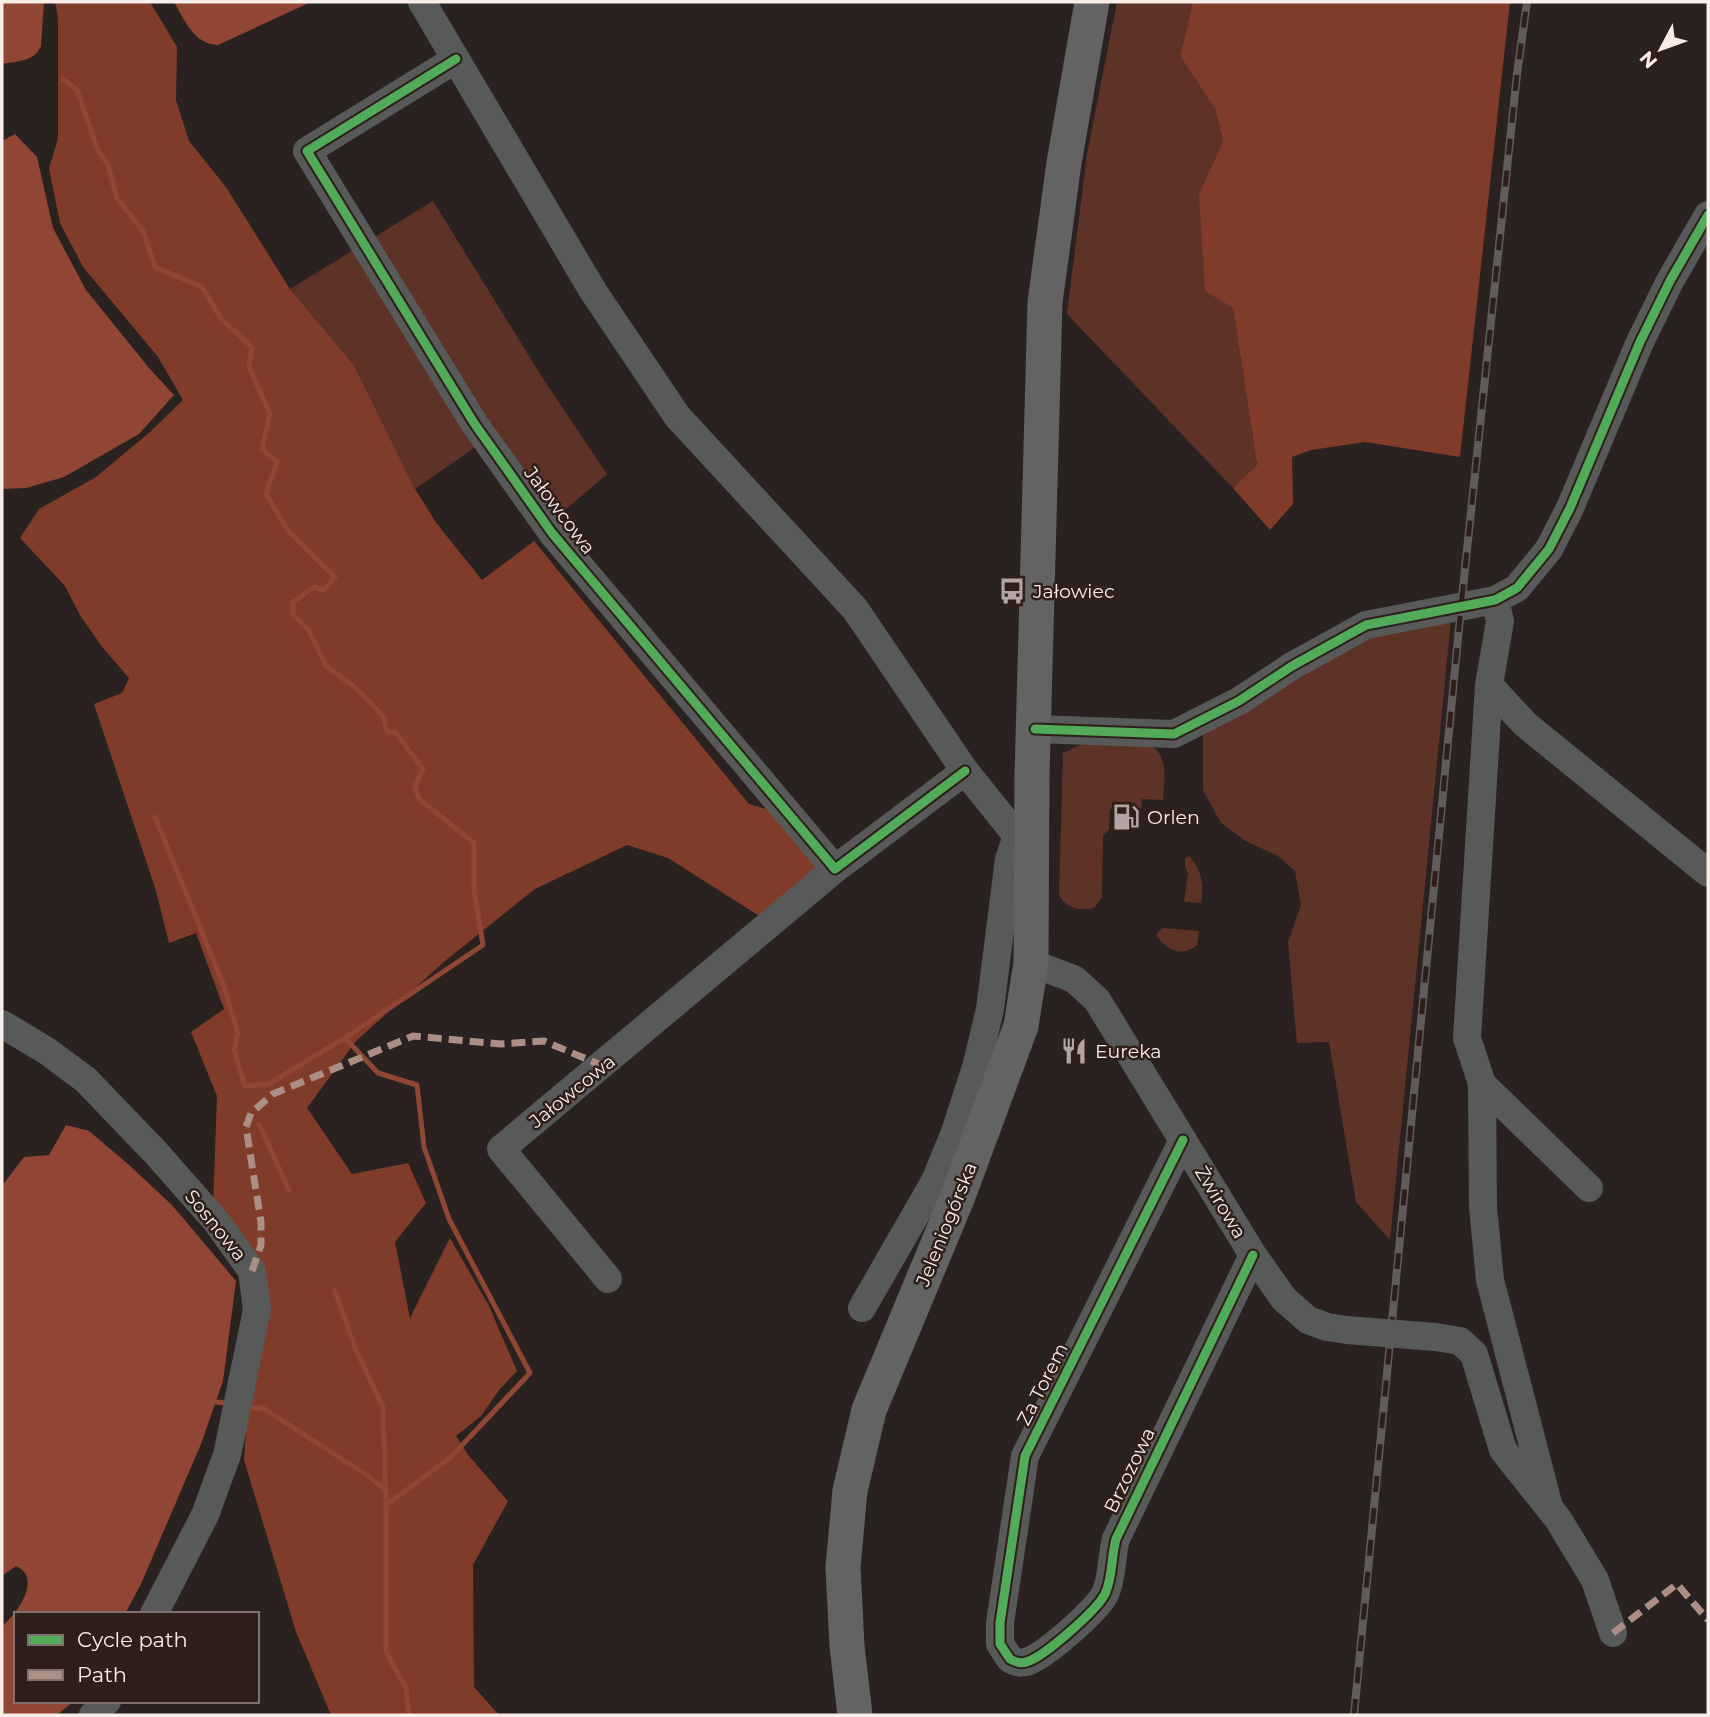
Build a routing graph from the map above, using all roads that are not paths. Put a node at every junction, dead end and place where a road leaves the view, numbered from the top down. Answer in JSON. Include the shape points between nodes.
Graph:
{"nodes":[{"id":1,"x":422,"y":2,"type":"edge"},
{"id":2,"x":1092,"y":2,"type":"edge"},
{"id":3,"x":456,"y":59,"type":"junction"},
{"id":4,"x":1708,"y":215,"type":"edge"},
{"id":5,"x":1495,"y":600,"type":"junction"},
{"id":6,"x":1489,"y":685,"type":"junction"},
{"id":7,"x":1035,"y":729,"type":"junction"},
{"id":8,"x":965,"y":771,"type":"junction"},
{"id":9,"x":1025,"y":842,"type":"junction"},
{"id":10,"x":835,"y":869,"type":"junction"},
{"id":11,"x":1708,"y":873,"type":"edge"},
{"id":12,"x":1031,"y":962,"type":"junction"},
{"id":13,"x":2,"y":1024,"type":"edge"},
{"id":14,"x":1482,"y":1084,"type":"junction"},
{"id":15,"x":1183,"y":1140,"type":"junction"},
{"id":16,"x":1589,"y":1188,"type":"dead end"},
{"id":17,"x":1253,"y":1255,"type":"junction"},
{"id":18,"x":608,"y":1279,"type":"dead end"},
{"id":19,"x":862,"y":1308,"type":"dead end"},
{"id":20,"x":1549,"y":1507,"type":"junction"},
{"id":21,"x":155,"y":1612,"type":"edge"},
{"id":22,"x":1613,"y":1633,"type":"dead end"},
{"id":23,"x":1010,"y":1659,"type":"joint"},
{"id":24,"x":855,"y":1715,"type":"edge"}],
"edges":[{"from":1,"to":3,"type":"street"},
{"from":2,"to":7,"type":"main road","name":"Jeleniogórska","via":[[1045,302]]},
{"from":3,"to":8,"type":"street","via":[[593,291],[677,416],[855,609]]},
{"from":3,"to":10,"type":"street","name":"Jałowcowa","via":[[307,151],[474,423],[552,533]]},
{"from":4,"to":5,"type":"street","via":[[1640,342],[1549,549],[1517,588]]},
{"from":5,"to":6,"type":"street","via":[[1500,621]]},
{"from":5,"to":7,"type":"street","via":[[1366,625],[1174,734]]},
{"from":6,"to":11,"type":"street","via":[[1525,724]]},
{"from":6,"to":14,"type":"street","via":[[1467,1038]]},
{"from":7,"to":9,"type":"main road","name":"Jeleniogórska"},
{"from":8,"to":9,"type":"street"},
{"from":8,"to":10,"type":"street","name":"Jałowcowa"},
{"from":9,"to":12,"type":"main road","name":"Jeleniogórska"},
{"from":9,"to":19,"type":"street","via":[[1009,859],[990,1009],[955,1132],[935,1181]]},
{"from":10,"to":18,"type":"street","name":"Jałowcowa","via":[[501,1149]]},
{"from":12,"to":15,"type":"street","name":"Żwirowa","via":[[1074,979],[1097,1000]]},
{"from":12,"to":24,"type":"main road","name":"Jeleniogórska","via":[[1021,1026],[958,1196],[869,1410],[850,1491],[843,1567]]},
{"from":13,"to":21,"type":"street","name":"Sosnowa","via":[[86,1080],[216,1221],[252,1271],[257,1310],[227,1455],[205,1516]]},
{"from":14,"to":16,"type":"street"},
{"from":14,"to":20,"type":"street","via":[[1483,1207],[1490,1280]]},
{"from":15,"to":17,"type":"street","name":"Żwirowa"},
{"from":15,"to":23,"type":"street","name":"Za Torem","via":[[1025,1456],[1000,1623],[1000,1644]]},
{"from":17,"to":20,"type":"street","name":"Żwirowa","bridge":true,"via":[[1284,1299],[1318,1325],[1460,1341],[1474,1354],[1503,1450]]},
{"from":17,"to":23,"type":"street","name":"Brzozowa","via":[[1116,1539],[1104,1596],[1034,1659],[1022,1663]]},
{"from":20,"to":22,"type":"street","via":[[1595,1580]]}]}
